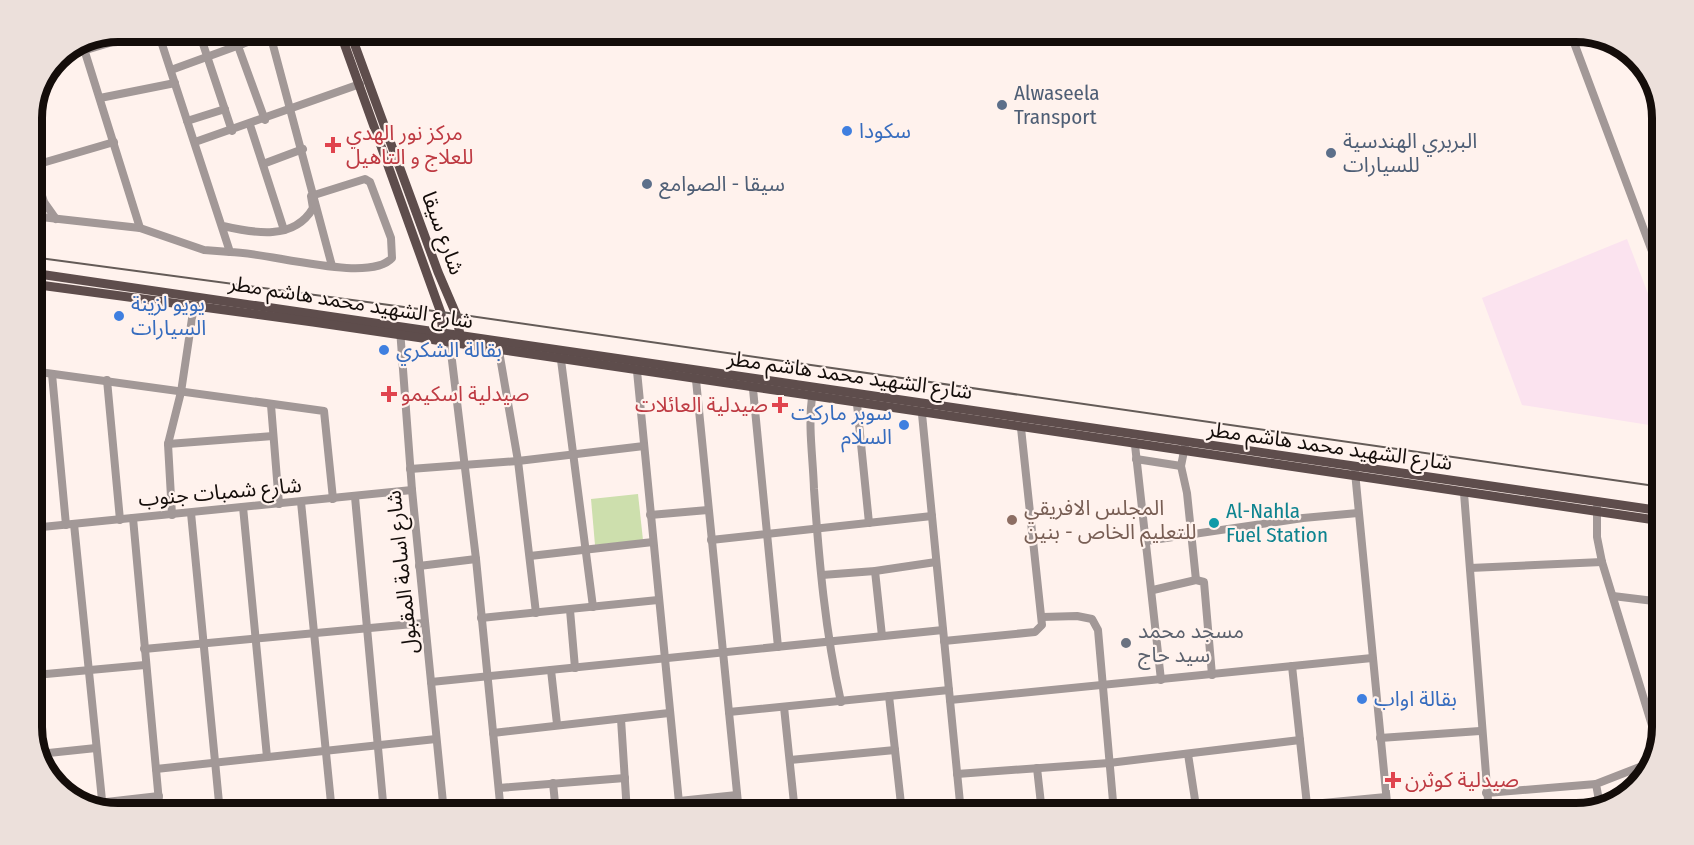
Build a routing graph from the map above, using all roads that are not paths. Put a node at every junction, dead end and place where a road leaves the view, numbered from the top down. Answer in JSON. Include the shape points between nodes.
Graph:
{"nodes":[{"id":1,"x":161,"y":42,"type":"edge"},
{"id":2,"x":202,"y":42,"type":"edge"},
{"id":3,"x":240,"y":42,"type":"edge"},
{"id":4,"x":248,"y":42,"type":"edge"},
{"id":5,"x":275,"y":42,"type":"edge"},
{"id":6,"x":344,"y":42,"type":"edge"},
{"id":7,"x":354,"y":42,"type":"edge"},
{"id":8,"x":1574,"y":42,"type":"edge"},
{"id":9,"x":240,"y":45,"type":"junction"},
{"id":10,"x":90,"y":47,"type":"edge"},
{"id":11,"x":207,"y":57,"type":"junction"},
{"id":12,"x":171,"y":70,"type":"junction"},
{"id":13,"x":175,"y":83,"type":"junction"},
{"id":14,"x":360,"y":84,"type":"junction"},
{"id":15,"x":100,"y":98,"type":"junction"},
{"id":16,"x":225,"y":109,"type":"junction"},
{"id":17,"x":292,"y":110,"type":"junction"},
{"id":18,"x":265,"y":120,"type":"junction"},
{"id":19,"x":187,"y":121,"type":"junction"},
{"id":20,"x":250,"y":125,"type":"junction"},
{"id":21,"x":232,"y":131,"type":"junction"},
{"id":22,"x":114,"y":142,"type":"junction"},
{"id":23,"x":195,"y":142,"type":"junction"},
{"id":24,"x":303,"y":149,"type":"junction"},
{"id":25,"x":42,"y":162,"type":"edge"},
{"id":26,"x":263,"y":164,"type":"junction"},
{"id":27,"x":42,"y":196,"type":"edge"},
{"id":28,"x":311,"y":196,"type":"junction"},
{"id":29,"x":42,"y":217,"type":"edge"},
{"id":30,"x":56,"y":219,"type":"junction"},
{"id":31,"x":223,"y":226,"type":"junction"},
{"id":32,"x":140,"y":228,"type":"junction"},
{"id":33,"x":284,"y":230,"type":"junction"},
{"id":34,"x":1652,"y":251,"type":"edge"},
{"id":35,"x":230,"y":252,"type":"junction"},
{"id":36,"x":332,"y":266,"type":"junction"},
{"id":37,"x":42,"y":275,"type":"edge"},
{"id":38,"x":42,"y":285,"type":"edge"},
{"id":39,"x":194,"y":305,"type":"junction"},
{"id":40,"x":399,"y":332,"type":"junction"},
{"id":41,"x":446,"y":340,"type":"junction"},
{"id":42,"x":461,"y":341,"type":"junction"},
{"id":43,"x":499,"y":351,"type":"junction"},
{"id":44,"x":561,"y":360,"type":"junction"},
{"id":45,"x":637,"y":371,"type":"junction"},
{"id":46,"x":42,"y":373,"type":"edge"},
{"id":47,"x":51,"y":374,"type":"junction"},
{"id":48,"x":107,"y":380,"type":"junction"},
{"id":49,"x":696,"y":380,"type":"junction"},
{"id":50,"x":753,"y":389,"type":"junction"},
{"id":51,"x":181,"y":392,"type":"junction"},
{"id":52,"x":812,"y":397,"type":"junction"},
{"id":53,"x":857,"y":404,"type":"junction"},
{"id":54,"x":271,"y":405,"type":"junction"},
{"id":55,"x":922,"y":414,"type":"junction"},
{"id":56,"x":1021,"y":428,"type":"junction"},
{"id":57,"x":273,"y":436,"type":"junction"},
{"id":58,"x":168,"y":444,"type":"junction"},
{"id":59,"x":1135,"y":445,"type":"junction"},
{"id":60,"x":644,"y":446,"type":"junction"},
{"id":61,"x":1185,"y":448,"type":"junction"},
{"id":62,"x":574,"y":454,"type":"junction"},
{"id":63,"x":1136,"y":459,"type":"junction"},
{"id":64,"x":518,"y":461,"type":"junction"},
{"id":65,"x":463,"y":466,"type":"junction"},
{"id":66,"x":1181,"y":466,"type":"junction"},
{"id":67,"x":410,"y":469,"type":"junction"},
{"id":68,"x":1355,"y":472,"type":"junction"},
{"id":69,"x":411,"y":490,"type":"junction"},
{"id":70,"x":1464,"y":493,"type":"junction"},
{"id":71,"x":355,"y":497,"type":"junction"},
{"id":72,"x":333,"y":499,"type":"junction"},
{"id":73,"x":301,"y":502,"type":"junction"},
{"id":74,"x":279,"y":504,"type":"junction"},
{"id":75,"x":243,"y":507,"type":"junction"},
{"id":76,"x":1597,"y":507,"type":"junction"},
{"id":77,"x":708,"y":510,"type":"junction"},
{"id":78,"x":1652,"y":510,"type":"edge"},
{"id":79,"x":191,"y":513,"type":"junction"},
{"id":80,"x":1358,"y":513,"type":"junction"},
{"id":81,"x":172,"y":515,"type":"junction"},
{"id":82,"x":650,"y":515,"type":"junction"},
{"id":83,"x":932,"y":516,"type":"junction"},
{"id":84,"x":133,"y":518,"type":"junction"},
{"id":85,"x":120,"y":520,"type":"junction"},
{"id":86,"x":1652,"y":520,"type":"edge"},
{"id":87,"x":869,"y":523,"type":"junction"},
{"id":88,"x":70,"y":524,"type":"junction"},
{"id":89,"x":42,"y":527,"type":"edge"},
{"id":90,"x":817,"y":528,"type":"junction"},
{"id":91,"x":765,"y":534,"type":"junction"},
{"id":92,"x":1190,"y":535,"type":"junction"},
{"id":93,"x":711,"y":540,"type":"junction"},
{"id":94,"x":1146,"y":541,"type":"junction"},
{"id":95,"x":653,"y":542,"type":"junction"},
{"id":96,"x":586,"y":550,"type":"junction"},
{"id":97,"x":530,"y":556,"type":"junction"},
{"id":98,"x":476,"y":559,"type":"junction"},
{"id":99,"x":936,"y":562,"type":"junction"},
{"id":100,"x":1602,"y":562,"type":"junction"},
{"id":101,"x":419,"y":567,"type":"junction"},
{"id":102,"x":1470,"y":568,"type":"junction"},
{"id":103,"x":875,"y":571,"type":"junction"},
{"id":104,"x":822,"y":575,"type":"junction"},
{"id":105,"x":1196,"y":580,"type":"junction"},
{"id":106,"x":1153,"y":590,"type":"junction"},
{"id":107,"x":1613,"y":596,"type":"junction"},
{"id":108,"x":658,"y":600,"type":"junction"},
{"id":109,"x":1652,"y":601,"type":"edge"},
{"id":110,"x":592,"y":607,"type":"junction"},
{"id":111,"x":570,"y":610,"type":"junction"},
{"id":112,"x":536,"y":613,"type":"junction"},
{"id":113,"x":481,"y":618,"type":"junction"},
{"id":114,"x":1042,"y":618,"type":"junction"},
{"id":115,"x":424,"y":623,"type":"junction"},
{"id":116,"x":369,"y":629,"type":"junction"},
{"id":117,"x":943,"y":630,"type":"junction"},
{"id":118,"x":314,"y":635,"type":"junction"},
{"id":119,"x":882,"y":636,"type":"junction"},
{"id":120,"x":256,"y":639,"type":"junction"},
{"id":121,"x":944,"y":641,"type":"junction"},
{"id":122,"x":828,"y":642,"type":"junction"},
{"id":123,"x":204,"y":644,"type":"junction"},
{"id":124,"x":778,"y":647,"type":"junction"},
{"id":125,"x":144,"y":649,"type":"junction"},
{"id":126,"x":723,"y":653,"type":"junction"},
{"id":127,"x":1372,"y":658,"type":"junction"},
{"id":128,"x":663,"y":659,"type":"junction"},
{"id":129,"x":145,"y":665,"type":"junction"},
{"id":130,"x":1292,"y":666,"type":"junction"},
{"id":131,"x":575,"y":668,"type":"junction"},
{"id":132,"x":89,"y":670,"type":"junction"},
{"id":133,"x":551,"y":670,"type":"junction"},
{"id":134,"x":42,"y":674,"type":"edge"},
{"id":135,"x":1212,"y":675,"type":"junction"},
{"id":136,"x":487,"y":677,"type":"junction"},
{"id":137,"x":1161,"y":680,"type":"junction"},
{"id":138,"x":431,"y":682,"type":"junction"},
{"id":139,"x":1103,"y":686,"type":"junction"},
{"id":140,"x":949,"y":690,"type":"junction"},
{"id":141,"x":889,"y":696,"type":"junction"},
{"id":142,"x":950,"y":700,"type":"junction"},
{"id":143,"x":841,"y":702,"type":"junction"},
{"id":144,"x":784,"y":707,"type":"junction"},
{"id":145,"x":729,"y":712,"type":"junction"},
{"id":146,"x":669,"y":713,"type":"junction"},
{"id":147,"x":621,"y":719,"type":"junction"},
{"id":148,"x":557,"y":724,"type":"junction"},
{"id":149,"x":1652,"y":725,"type":"edge"},
{"id":150,"x":1480,"y":731,"type":"junction"},
{"id":151,"x":493,"y":733,"type":"junction"},
{"id":152,"x":1380,"y":738,"type":"junction"},
{"id":153,"x":436,"y":739,"type":"junction"},
{"id":154,"x":1300,"y":740,"type":"junction"},
{"id":155,"x":378,"y":745,"type":"junction"},
{"id":156,"x":96,"y":747,"type":"junction"},
{"id":157,"x":327,"y":750,"type":"junction"},
{"id":158,"x":895,"y":750,"type":"junction"},
{"id":159,"x":47,"y":753,"type":"edge"},
{"id":160,"x":1188,"y":754,"type":"junction"},
{"id":161,"x":267,"y":757,"type":"junction"},
{"id":162,"x":790,"y":760,"type":"junction"},
{"id":163,"x":215,"y":762,"type":"junction"},
{"id":164,"x":1109,"y":763,"type":"junction"},
{"id":165,"x":1640,"y":767,"type":"edge"},
{"id":166,"x":1037,"y":768,"type":"junction"},
{"id":167,"x":156,"y":769,"type":"junction"},
{"id":168,"x":957,"y":774,"type":"junction"},
{"id":169,"x":625,"y":778,"type":"junction"},
{"id":170,"x":553,"y":783,"type":"junction"},
{"id":171,"x":1596,"y":784,"type":"junction"},
{"id":172,"x":499,"y":788,"type":"junction"},
{"id":173,"x":1486,"y":793,"type":"junction"},
{"id":174,"x":737,"y":795,"type":"junction"},
{"id":175,"x":159,"y":796,"type":"junction"},
{"id":176,"x":1386,"y":797,"type":"junction"},
{"id":177,"x":1599,"y":799,"type":"edge"},
{"id":178,"x":679,"y":801,"type":"joint"},
{"id":179,"x":103,"y":802,"type":"edge"},
{"id":180,"x":120,"y":803,"type":"edge"},
{"id":181,"x":159,"y":803,"type":"edge"},
{"id":182,"x":219,"y":803,"type":"edge"},
{"id":183,"x":331,"y":803,"type":"edge"},
{"id":184,"x":383,"y":803,"type":"edge"},
{"id":185,"x":443,"y":803,"type":"edge"},
{"id":186,"x":500,"y":803,"type":"edge"},
{"id":187,"x":555,"y":803,"type":"edge"},
{"id":188,"x":626,"y":803,"type":"edge"},
{"id":189,"x":738,"y":803,"type":"edge"},
{"id":190,"x":794,"y":803,"type":"edge"},
{"id":191,"x":901,"y":803,"type":"edge"},
{"id":192,"x":960,"y":803,"type":"edge"},
{"id":193,"x":1040,"y":803,"type":"edge"},
{"id":194,"x":1113,"y":803,"type":"edge"},
{"id":195,"x":1195,"y":803,"type":"edge"},
{"id":196,"x":1307,"y":803,"type":"edge"},
{"id":197,"x":1327,"y":803,"type":"edge"},
{"id":198,"x":1387,"y":803,"type":"edge"},
{"id":199,"x":1487,"y":803,"type":"edge"}],
"edges":[{"from":1,"to":12,"type":"street"},
{"from":2,"to":11,"type":"street"},
{"from":3,"to":9,"type":"street"},
{"from":4,"to":9,"type":"street"},
{"from":5,"to":17,"type":"street"},
{"from":6,"to":14,"type":"main road","name":"شارع سيقا"},
{"from":7,"to":42,"type":"main road","name":"شارع سيقا","via":[[456,314]]},
{"from":8,"to":34,"type":"street"},
{"from":9,"to":11,"type":"street"},
{"from":9,"to":18,"type":"street"},
{"from":10,"to":15,"type":"street"},
{"from":11,"to":12,"type":"street"},
{"from":11,"to":16,"type":"street"},
{"from":12,"to":13,"type":"street"},
{"from":13,"to":15,"type":"street"},
{"from":13,"to":19,"type":"street"},
{"from":14,"to":17,"type":"street"},
{"from":14,"to":41,"type":"main road","name":"شارع سيقا","via":[[441,313]]},
{"from":15,"to":22,"type":"street"},
{"from":16,"to":19,"type":"street"},
{"from":16,"to":21,"type":"street"},
{"from":17,"to":18,"type":"street"},
{"from":17,"to":24,"type":"street"},
{"from":18,"to":20,"type":"street"},
{"from":19,"to":23,"type":"street"},
{"from":20,"to":21,"type":"street"},
{"from":20,"to":26,"type":"street"},
{"from":21,"to":23,"type":"street"},
{"from":22,"to":25,"type":"street"},
{"from":22,"to":32,"type":"street"},
{"from":23,"to":31,"type":"street"},
{"from":24,"to":26,"type":"street"},
{"from":24,"to":28,"type":"street"},
{"from":26,"to":33,"type":"street"},
{"from":27,"to":30,"type":"street"},
{"from":28,"to":33,"type":"street","via":[[313,208],[309,215]]},
{"from":28,"to":36,"type":"street"},
{"from":28,"to":36,"type":"street","via":[[368,180],[391,238],[392,258],[387,263],[360,270]]},
{"from":29,"to":30,"type":"street"},
{"from":30,"to":32,"type":"street"},
{"from":31,"to":33,"type":"street","via":[[264,234]]},
{"from":31,"to":35,"type":"street"},
{"from":32,"to":35,"type":"street","via":[[204,250]]},
{"from":35,"to":36,"type":"street"},
{"from":37,"to":40,"type":"main road","name":"شارع الشهيد محمد هاشم مطر"},
{"from":38,"to":39,"type":"main road","name":"شارع الشهيد محمد هاشم مطر"},
{"from":39,"to":40,"type":"main road","name":"شارع الشهيد محمد هاشم مطر"},
{"from":39,"to":51,"type":"street"},
{"from":40,"to":41,"type":"main road","name":"شارع الشهيد محمد هاشم مطر"},
{"from":40,"to":67,"type":"street","name":"شارع اسامة المقبول"},
{"from":41,"to":42,"type":"main road","name":"شارع الشهيد محمد هاشم مطر"},
{"from":41,"to":65,"type":"street"},
{"from":42,"to":43,"type":"main road","name":"شارع الشهيد محمد هاشم مطر"},
{"from":42,"to":61,"type":"main road","name":"شارع الشهيد محمد هاشم مطر"},
{"from":43,"to":44,"type":"main road","name":"شارع الشهيد محمد هاشم مطر"},
{"from":43,"to":64,"type":"street"},
{"from":44,"to":45,"type":"main road","name":"شارع الشهيد محمد هاشم مطر"},
{"from":44,"to":62,"type":"street"},
{"from":45,"to":49,"type":"main road","name":"شارع الشهيد محمد هاشم مطر"},
{"from":45,"to":60,"type":"street"},
{"from":46,"to":47,"type":"street"},
{"from":47,"to":48,"type":"street"},
{"from":47,"to":88,"type":"street"},
{"from":48,"to":51,"type":"street"},
{"from":48,"to":85,"type":"street"},
{"from":49,"to":50,"type":"main road","name":"شارع الشهيد محمد هاشم مطر"},
{"from":49,"to":77,"type":"street"},
{"from":50,"to":52,"type":"main road","name":"شارع الشهيد محمد هاشم مطر"},
{"from":50,"to":91,"type":"street"},
{"from":51,"to":54,"type":"street"},
{"from":51,"to":58,"type":"street"},
{"from":52,"to":53,"type":"main road","name":"شارع الشهيد محمد هاشم مطر"},
{"from":52,"to":90,"type":"street"},
{"from":53,"to":55,"type":"main road","name":"شارع الشهيد محمد هاشم مطر"},
{"from":53,"to":87,"type":"street"},
{"from":54,"to":57,"type":"street"},
{"from":54,"to":72,"type":"street","via":[[324,411]]},
{"from":55,"to":56,"type":"main road","name":"شارع الشهيد محمد هاشم مطر"},
{"from":55,"to":83,"type":"street"},
{"from":56,"to":59,"type":"main road","name":"شارع الشهيد محمد هاشم مطر"},
{"from":56,"to":114,"type":"street"},
{"from":57,"to":58,"type":"street"},
{"from":57,"to":74,"type":"street"},
{"from":58,"to":81,"type":"street"},
{"from":59,"to":61,"type":"main road","name":"شارع الشهيد محمد هاشم مطر"},
{"from":59,"to":63,"type":"street"},
{"from":60,"to":62,"type":"street"},
{"from":60,"to":82,"type":"street"},
{"from":61,"to":66,"type":"street"},
{"from":61,"to":68,"type":"main road","name":"شارع الشهيد محمد هاشم مطر"},
{"from":62,"to":64,"type":"street"},
{"from":62,"to":96,"type":"street"},
{"from":63,"to":66,"type":"street"},
{"from":63,"to":94,"type":"street"},
{"from":64,"to":65,"type":"street"},
{"from":64,"to":97,"type":"street"},
{"from":65,"to":67,"type":"street"},
{"from":65,"to":98,"type":"street"},
{"from":66,"to":92,"type":"street"},
{"from":67,"to":69,"type":"street","name":"شارع اسامة المقبول"},
{"from":68,"to":70,"type":"main road","name":"شارع الشهيد محمد هاشم مطر"},
{"from":68,"to":76,"type":"main road","name":"شارع الشهيد محمد هاشم مطر"},
{"from":68,"to":80,"type":"street"},
{"from":69,"to":71,"type":"street","name":"شارع شمبات جنوب"},
{"from":69,"to":101,"type":"street","name":"شارع اسامة المقبول"},
{"from":70,"to":76,"type":"main road","name":"شارع الشهيد محمد هاشم مطر"},
{"from":70,"to":102,"type":"street"},
{"from":71,"to":72,"type":"street","name":"شارع شمبات جنوب"},
{"from":71,"to":116,"type":"street"},
{"from":72,"to":73,"type":"street","name":"شارع شمبات جنوب"},
{"from":73,"to":74,"type":"street","name":"شارع شمبات جنوب"},
{"from":73,"to":118,"type":"street"},
{"from":74,"to":75,"type":"street","name":"شارع شمبات جنوب"},
{"from":75,"to":79,"type":"street","name":"شارع شمبات جنوب"},
{"from":75,"to":120,"type":"street"},
{"from":76,"to":78,"type":"main road","name":"شارع الشهيد محمد هاشم مطر"},
{"from":76,"to":86,"type":"main road","name":"شارع الشهيد محمد هاشم مطر"},
{"from":76,"to":100,"type":"street","via":[[1596,537]]},
{"from":77,"to":82,"type":"street"},
{"from":77,"to":93,"type":"street"},
{"from":79,"to":81,"type":"street","name":"شارع شمبات جنوب"},
{"from":79,"to":123,"type":"street"},
{"from":80,"to":92,"type":"street"},
{"from":80,"to":127,"type":"street"},
{"from":81,"to":84,"type":"street","name":"شارع شمبات جنوب"},
{"from":82,"to":95,"type":"street"},
{"from":83,"to":87,"type":"street"},
{"from":83,"to":99,"type":"street"},
{"from":84,"to":85,"type":"street","name":"شارع شمبات جنوب"},
{"from":84,"to":125,"type":"street"},
{"from":85,"to":88,"type":"street","name":"شارع شمبات جنوب"},
{"from":87,"to":90,"type":"street"},
{"from":88,"to":89,"type":"street","name":"شارع شمبات جنوب"},
{"from":88,"to":132,"type":"street"},
{"from":90,"to":91,"type":"street"},
{"from":90,"to":104,"type":"street"},
{"from":91,"to":93,"type":"street"},
{"from":91,"to":124,"type":"street"},
{"from":92,"to":94,"type":"street"},
{"from":92,"to":105,"type":"street"},
{"from":93,"to":126,"type":"street"},
{"from":94,"to":106,"type":"street"},
{"from":95,"to":96,"type":"street"},
{"from":95,"to":108,"type":"street"},
{"from":96,"to":97,"type":"street"},
{"from":96,"to":110,"type":"street"},
{"from":97,"to":112,"type":"street"},
{"from":98,"to":101,"type":"street"},
{"from":98,"to":113,"type":"street"},
{"from":99,"to":103,"type":"street"},
{"from":99,"to":117,"type":"street"},
{"from":100,"to":102,"type":"street"},
{"from":100,"to":107,"type":"street"},
{"from":101,"to":115,"type":"street","name":"شارع اسامة المقبول"},
{"from":102,"to":150,"type":"street"},
{"from":103,"to":104,"type":"street"},
{"from":103,"to":119,"type":"street"},
{"from":104,"to":122,"type":"street"},
{"from":105,"to":106,"type":"street"},
{"from":105,"to":135,"type":"street","via":[[1205,585]]},
{"from":106,"to":137,"type":"street"},
{"from":107,"to":109,"type":"street"},
{"from":107,"to":149,"type":"street"},
{"from":108,"to":110,"type":"street"},
{"from":108,"to":128,"type":"street"},
{"from":110,"to":111,"type":"street"},
{"from":111,"to":112,"type":"street"},
{"from":111,"to":131,"type":"street"},
{"from":112,"to":113,"type":"street"},
{"from":113,"to":136,"type":"street"},
{"from":114,"to":121,"type":"street","via":[[1035,632]]},
{"from":114,"to":139,"type":"street","via":[[1092,619],[1099,636]]},
{"from":115,"to":116,"type":"street"},
{"from":115,"to":138,"type":"street","name":"شارع اسامة المقبول"},
{"from":116,"to":118,"type":"street"},
{"from":116,"to":155,"type":"street"},
{"from":117,"to":119,"type":"street"},
{"from":117,"to":121,"type":"street"},
{"from":118,"to":120,"type":"street"},
{"from":118,"to":157,"type":"street"},
{"from":119,"to":122,"type":"street"},
{"from":120,"to":123,"type":"street"},
{"from":120,"to":161,"type":"street"},
{"from":121,"to":140,"type":"street"},
{"from":122,"to":124,"type":"street"},
{"from":122,"to":143,"type":"street"},
{"from":123,"to":125,"type":"street"},
{"from":123,"to":163,"type":"street"},
{"from":124,"to":126,"type":"street"},
{"from":125,"to":129,"type":"street"},
{"from":126,"to":128,"type":"street"},
{"from":126,"to":145,"type":"street"},
{"from":127,"to":130,"type":"street"},
{"from":127,"to":152,"type":"street"},
{"from":128,"to":131,"type":"street"},
{"from":128,"to":146,"type":"street"},
{"from":129,"to":132,"type":"street"},
{"from":129,"to":167,"type":"street"},
{"from":130,"to":135,"type":"street"},
{"from":130,"to":154,"type":"street"},
{"from":131,"to":133,"type":"street"},
{"from":132,"to":134,"type":"street"},
{"from":132,"to":156,"type":"street"},
{"from":133,"to":136,"type":"street"},
{"from":133,"to":148,"type":"street"},
{"from":135,"to":137,"type":"street"},
{"from":136,"to":138,"type":"street"},
{"from":136,"to":151,"type":"street"},
{"from":137,"to":139,"type":"street"},
{"from":138,"to":153,"type":"street","name":"شارع اسامة المقبول"},
{"from":139,"to":142,"type":"street"},
{"from":139,"to":164,"type":"street"},
{"from":140,"to":141,"type":"street"},
{"from":140,"to":142,"type":"street"},
{"from":141,"to":143,"type":"street"},
{"from":141,"to":158,"type":"street"},
{"from":142,"to":168,"type":"street"},
{"from":143,"to":144,"type":"street"},
{"from":144,"to":145,"type":"street"},
{"from":144,"to":162,"type":"street"},
{"from":145,"to":174,"type":"street"},
{"from":146,"to":147,"type":"street"},
{"from":146,"to":178,"type":"street"},
{"from":147,"to":148,"type":"street"},
{"from":147,"to":169,"type":"street"},
{"from":148,"to":151,"type":"street"},
{"from":150,"to":152,"type":"street"},
{"from":150,"to":173,"type":"street"},
{"from":151,"to":172,"type":"street"},
{"from":152,"to":176,"type":"street"},
{"from":153,"to":155,"type":"street"},
{"from":153,"to":185,"type":"street","name":"شارع اسامة المقبول"},
{"from":154,"to":160,"type":"street"},
{"from":154,"to":196,"type":"street"},
{"from":155,"to":157,"type":"street"},
{"from":155,"to":184,"type":"street"},
{"from":156,"to":159,"type":"street"},
{"from":156,"to":179,"type":"street"},
{"from":157,"to":161,"type":"street"},
{"from":157,"to":183,"type":"street"},
{"from":158,"to":162,"type":"street"},
{"from":158,"to":191,"type":"street"},
{"from":160,"to":164,"type":"street"},
{"from":160,"to":195,"type":"street"},
{"from":161,"to":163,"type":"street"},
{"from":162,"to":190,"type":"street"},
{"from":163,"to":167,"type":"street"},
{"from":163,"to":182,"type":"street"},
{"from":164,"to":166,"type":"street"},
{"from":164,"to":194,"type":"street"},
{"from":165,"to":171,"type":"street"},
{"from":166,"to":168,"type":"street"},
{"from":166,"to":193,"type":"street"},
{"from":167,"to":175,"type":"street"},
{"from":168,"to":192,"type":"street"},
{"from":169,"to":170,"type":"street"},
{"from":169,"to":188,"type":"street"},
{"from":170,"to":172,"type":"street"},
{"from":170,"to":187,"type":"street"},
{"from":171,"to":173,"type":"street"},
{"from":171,"to":177,"type":"street"},
{"from":172,"to":186,"type":"street"},
{"from":173,"to":199,"type":"street"},
{"from":174,"to":178,"type":"street"},
{"from":174,"to":189,"type":"street"},
{"from":175,"to":180,"type":"street"},
{"from":175,"to":181,"type":"street"},
{"from":176,"to":197,"type":"street"},
{"from":176,"to":198,"type":"street"}]}
